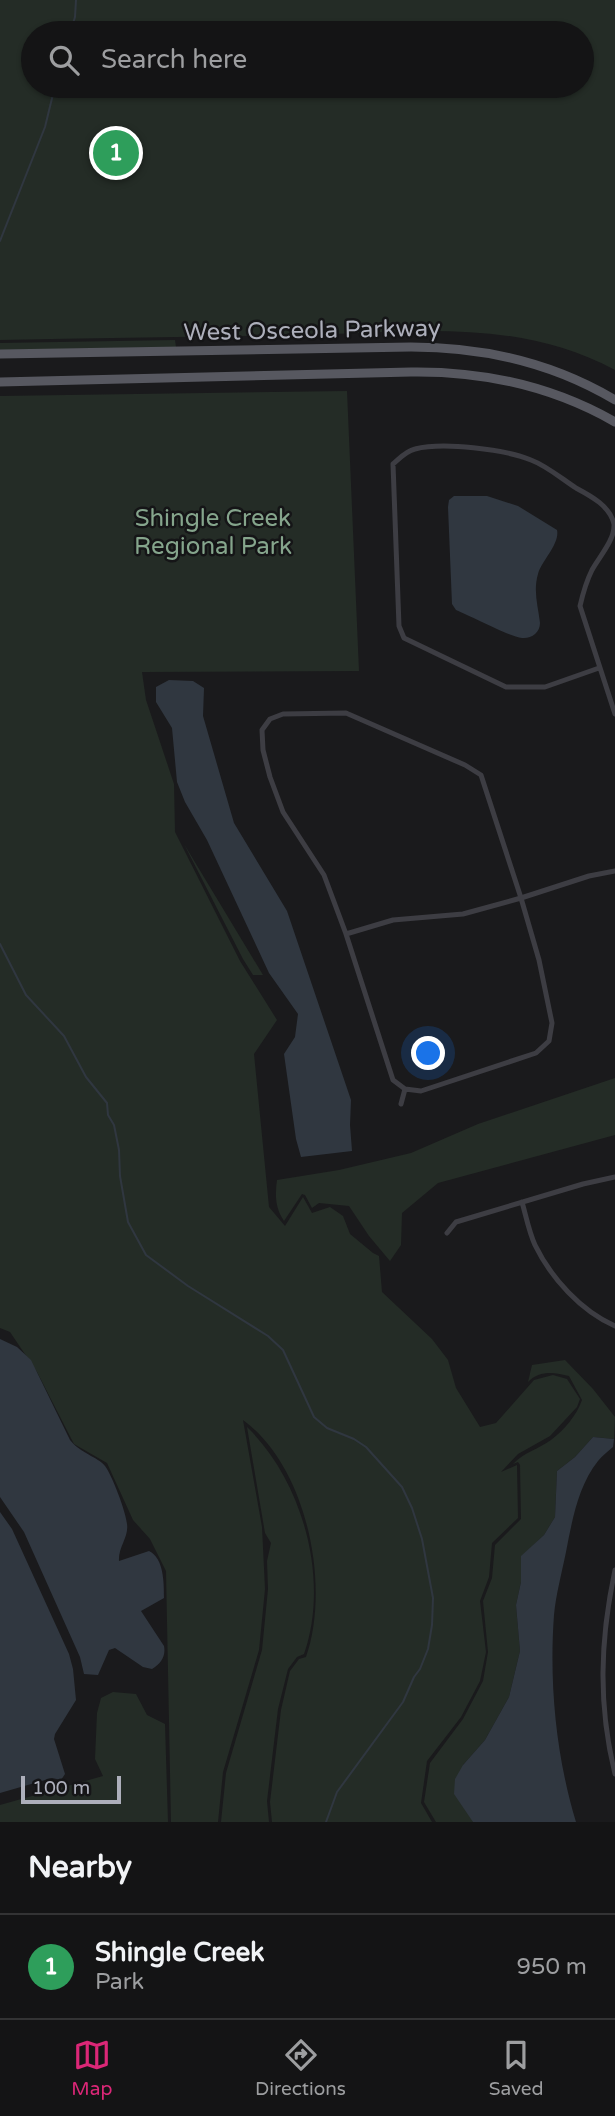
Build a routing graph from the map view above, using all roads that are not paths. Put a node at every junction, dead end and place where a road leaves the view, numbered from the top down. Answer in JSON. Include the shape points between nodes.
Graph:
{"nodes":[{"id":1,"x":0,"y":354,"type":"edge"},
{"id":2,"x":0,"y":382,"type":"edge"},
{"id":3,"x":615,"y":400,"type":"edge"},
{"id":4,"x":615,"y":422,"type":"edge"},
{"id":5,"x":599,"y":668,"type":"junction"},
{"id":6,"x":615,"y":714,"type":"edge"},
{"id":7,"x":615,"y":871,"type":"edge"},
{"id":8,"x":522,"y":898,"type":"junction"},
{"id":9,"x":346,"y":934,"type":"junction"},
{"id":10,"x":405,"y":1089,"type":"junction"},
{"id":11,"x":401,"y":1104,"type":"dead end"},
{"id":12,"x":615,"y":1177,"type":"edge"},
{"id":13,"x":522,"y":1202,"type":"junction"},
{"id":14,"x":447,"y":1233,"type":"dead end"},
{"id":15,"x":615,"y":1326,"type":"edge"},
{"id":16,"x":615,"y":1570,"type":"edge"},
{"id":17,"x":615,"y":1774,"type":"edge"}],
"edges":[{"from":1,"to":3,"type":"main road","name":"West Osceola Parkway","via":[[411,347],[472,350],[555,372]]},
{"from":2,"to":4,"type":"main road","name":"West Osceola Parkway","via":[[460,373],[543,390]]},
{"from":5,"to":5,"type":"street","via":[[580,606],[583,588],[612,539],[615,525],[609,513],[598,501],[532,460],[457,447],[403,454],[393,464],[404,638],[506,687],[545,687]]},
{"from":5,"to":6,"type":"street"},
{"from":7,"to":8,"type":"street"},
{"from":8,"to":9,"type":"street","via":[[463,914],[393,920]]},
{"from":8,"to":9,"type":"street","via":[[481,775],[346,713],[283,714],[270,719],[262,730],[270,777],[283,812],[324,875]]},
{"from":8,"to":10,"type":"street","via":[[552,1023],[549,1041],[536,1053],[421,1091]]},
{"from":9,"to":10,"type":"street","via":[[393,1080]]},
{"from":10,"to":11,"type":"street"},
{"from":12,"to":13,"type":"street"},
{"from":13,"to":14,"type":"street","via":[[456,1222]]},
{"from":13,"to":15,"type":"street","via":[[534,1243],[555,1276],[579,1303]]},
{"from":16,"to":17,"type":"street","via":[[607,1606],[602,1688]]}]}
